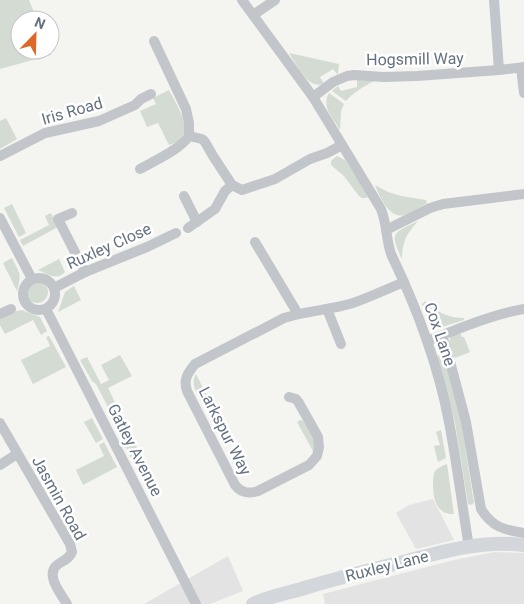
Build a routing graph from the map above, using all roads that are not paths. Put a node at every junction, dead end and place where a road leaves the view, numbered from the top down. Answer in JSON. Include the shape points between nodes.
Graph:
{"nodes":[{"id":1,"x":242,"y":0,"type":"edge"},
{"id":2,"x":275,"y":0,"type":"edge"},
{"id":3,"x":494,"y":0,"type":"edge"},
{"id":4,"x":253,"y":15,"type":"junction"},
{"id":5,"x":154,"y":41,"type":"dead end"},
{"id":6,"x":522,"y":67,"type":"edge"},
{"id":7,"x":499,"y":70,"type":"junction"},
{"id":8,"x":524,"y":93,"type":"edge"},
{"id":9,"x":151,"y":94,"type":"dead end"},
{"id":10,"x":313,"y":97,"type":"junction"},
{"id":11,"x":189,"y":136,"type":"junction"},
{"id":12,"x":342,"y":145,"type":"junction"},
{"id":13,"x":0,"y":156,"type":"edge"},
{"id":14,"x":140,"y":169,"type":"dead end"},
{"id":15,"x":232,"y":185,"type":"junction"},
{"id":16,"x":524,"y":194,"type":"edge"},
{"id":17,"x":184,"y":196,"type":"dead end"},
{"id":18,"x":72,"y":213,"type":"dead end"},
{"id":19,"x":0,"y":218,"type":"edge"},
{"id":20,"x":386,"y":230,"type":"junction"},
{"id":21,"x":176,"y":232,"type":"dead end"},
{"id":22,"x":255,"y":242,"type":"dead end"},
{"id":23,"x":86,"y":272,"type":"junction"},
{"id":24,"x":32,"y":280,"type":"junction"},
{"id":25,"x":404,"y":282,"type":"junction"},
{"id":26,"x":54,"y":288,"type":"junction"},
{"id":27,"x":11,"y":309,"type":"dead end"},
{"id":28,"x":46,"y":309,"type":"junction"},
{"id":29,"x":327,"y":309,"type":"junction"},
{"id":30,"x":524,"y":309,"type":"edge"},
{"id":31,"x":0,"y":314,"type":"edge"},
{"id":32,"x":298,"y":314,"type":"junction"},
{"id":33,"x":442,"y":336,"type":"junction"},
{"id":34,"x":427,"y":341,"type":"junction"},
{"id":35,"x":341,"y":344,"type":"dead end"},
{"id":36,"x":289,"y":397,"type":"dead end"},
{"id":37,"x":0,"y":423,"type":"edge"},
{"id":38,"x":18,"y":454,"type":"junction"},
{"id":39,"x":0,"y":466,"type":"edge"},
{"id":40,"x":524,"y":533,"type":"edge"},
{"id":41,"x":524,"y":545,"type":"edge"},
{"id":42,"x":469,"y":547,"type":"junction"},
{"id":43,"x":67,"y":604,"type":"edge"},
{"id":44,"x":196,"y":604,"type":"edge"},
{"id":45,"x":253,"y":604,"type":"edge"}],
"edges":[{"from":1,"to":4,"type":"street","name":"Cox Lane"},
{"from":2,"to":4,"type":"street"},
{"from":3,"to":7,"type":"street"},
{"from":4,"to":10,"type":"street","name":"Cox Lane"},
{"from":5,"to":11,"type":"street","via":[[186,109]]},
{"from":6,"to":7,"type":"street","name":"Hogsmill Way"},
{"from":6,"to":8,"type":"street"},
{"from":7,"to":10,"type":"street","name":"Hogsmill Way","via":[[417,76],[354,75],[340,79]]},
{"from":9,"to":13,"type":"street","name":"Iris Road","via":[[99,121],[45,133]]},
{"from":10,"to":12,"type":"street","name":"Cox Lane"},
{"from":11,"to":14,"type":"street","via":[[167,155]]},
{"from":11,"to":15,"type":"street","via":[[205,142]]},
{"from":12,"to":15,"type":"street","via":[[275,179],[242,190]]},
{"from":12,"to":20,"type":"street","name":"Cox Lane","via":[[381,209]]},
{"from":15,"to":17,"type":"street","via":[[225,190],[215,209],[192,225]]},
{"from":16,"to":20,"type":"street","via":[[443,204]]},
{"from":18,"to":23,"type":"street","via":[[58,219]]},
{"from":19,"to":24,"type":"street"},
{"from":20,"to":25,"type":"street","name":"Cox Lane","via":[[391,254]]},
{"from":21,"to":23,"type":"street","name":"Ruxley Close"},
{"from":22,"to":32,"type":"street"},
{"from":23,"to":26,"type":"street","name":"Ruxley Close"},
{"from":24,"to":26,"type":"street","via":[[44,279]]},
{"from":24,"to":28,"type":"street","via":[[24,290],[25,301],[34,309]]},
{"from":25,"to":29,"type":"street","name":"Larkspur Way"},
{"from":25,"to":34,"type":"street","name":"Cox Lane"},
{"from":26,"to":28,"type":"street","via":[[55,299]]},
{"from":27,"to":31,"type":"street"},
{"from":28,"to":44,"type":"street","name":"Gatley Avenue"},
{"from":29,"to":32,"type":"street","name":"Larkspur Way"},
{"from":29,"to":35,"type":"street"},
{"from":30,"to":33,"type":"street","via":[[481,320]]},
{"from":32,"to":36,"type":"street","name":"Larkspur Way","via":[[277,321],[195,364],[185,378],[187,391],[235,485],[247,493],[258,491],[309,465],[317,456],[318,437],[299,403]]},
{"from":33,"to":34,"type":"street"},
{"from":33,"to":40,"type":"street","via":[[466,422],[481,509],[496,526]]},
{"from":34,"to":42,"type":"street","name":"Cox Lane","via":[[449,422]]},
{"from":37,"to":38,"type":"street","name":"Jasmin Road"},
{"from":38,"to":39,"type":"street","name":"Jasmin Road"},
{"from":38,"to":43,"type":"street","name":"Jasmin Road","via":[[70,544],[70,557],[56,566],[52,573],[52,579]]},
{"from":41,"to":42,"type":"main road","name":"Ruxley Lane"},
{"from":42,"to":45,"type":"main road","name":"Ruxley Lane","via":[[347,575]]}]}
